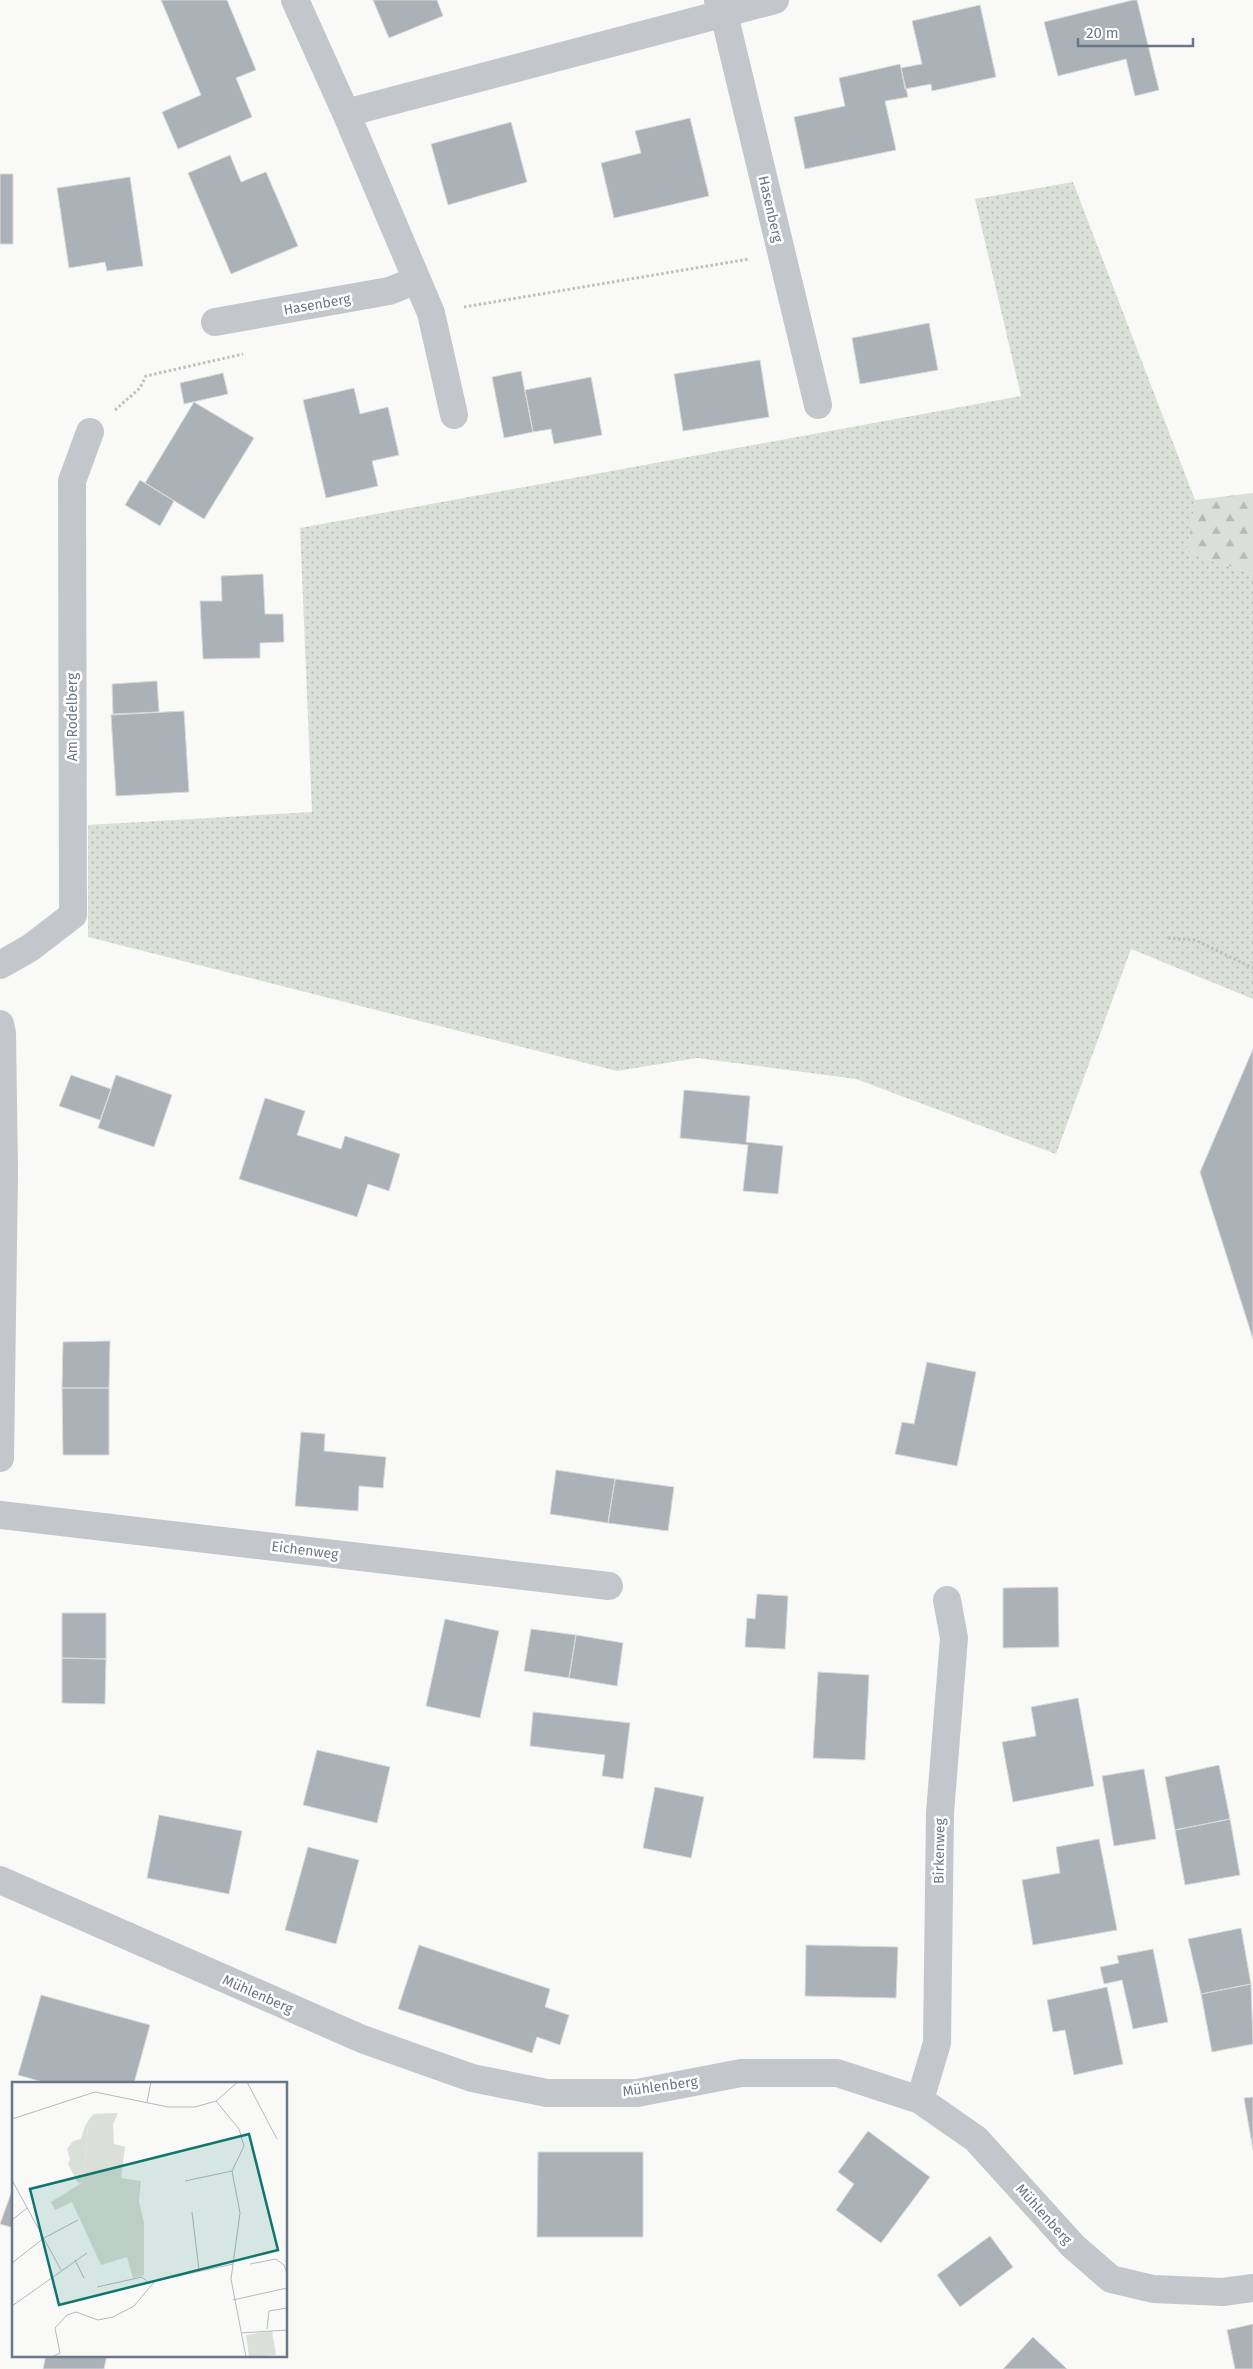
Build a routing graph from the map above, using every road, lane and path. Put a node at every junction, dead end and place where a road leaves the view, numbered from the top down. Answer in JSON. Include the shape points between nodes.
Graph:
{"nodes":[{"id":1,"x":295,"y":0,"type":"edge"},
{"id":2,"x":775,"y":0,"type":"edge"},
{"id":3,"x":721,"y":7,"type":"edge"},
{"id":4,"x":346,"y":112,"type":"junction"},
{"id":5,"x":781,"y":253,"type":"junction"},
{"id":6,"x":417,"y":280,"type":"junction"},
{"id":7,"x":431,"y":312,"type":"junction"},
{"id":8,"x":215,"y":322,"type":"dead end"},
{"id":9,"x":250,"y":353,"type":"dead end"},
{"id":10,"x":818,"y":405,"type":"dead end"},
{"id":11,"x":454,"y":415,"type":"dead end"},
{"id":12,"x":90,"y":432,"type":"joint"},
{"id":13,"x":1168,"y":938,"type":"dead end"},
{"id":14,"x":0,"y":965,"type":"edge"},
{"id":15,"x":1253,"y":968,"type":"edge"},
{"id":16,"x":0,"y":1024,"type":"edge"},
{"id":17,"x":0,"y":1458,"type":"edge"},
{"id":18,"x":0,"y":1515,"type":"edge"},
{"id":19,"x":609,"y":1586,"type":"dead end"},
{"id":20,"x":946,"y":1600,"type":"dead end"},
{"id":21,"x":0,"y":1880,"type":"edge"},
{"id":22,"x":920,"y":2100,"type":"junction"},
{"id":23,"x":1253,"y":2288,"type":"edge"}],
"edges":[{"from":1,"to":4,"type":"street"},
{"from":2,"to":3,"type":"street"},
{"from":3,"to":4,"type":"street"},
{"from":3,"to":5,"type":"street","name":"Hasenberg"},
{"from":4,"to":6,"type":"street"},
{"from":5,"to":7,"type":"path"},
{"from":5,"to":10,"type":"street","name":"Hasenberg"},
{"from":6,"to":7,"type":"street"},
{"from":6,"to":8,"type":"street","name":"Hasenberg","via":[[389,291]]},
{"from":7,"to":11,"type":"street"},
{"from":9,"to":12,"type":"path","via":[[146,376],[140,388]]},
{"from":12,"to":14,"type":"street","name":"Am Rodelberg","via":[[72,482],[73,915],[30,948]]},
{"from":13,"to":15,"type":"path","via":[[1194,940]]},
{"from":16,"to":17,"type":"street","via":[[4,1172]]},
{"from":18,"to":19,"type":"street","name":"Eichenweg"},
{"from":20,"to":22,"type":"street","name":"Birkenweg","via":[[954,1638],[940,1813],[937,2043]]},
{"from":21,"to":22,"type":"street","name":"Mühlenberg","via":[[362,2039],[472,2078],[547,2093],[637,2093],[741,2073],[836,2073]]},
{"from":22,"to":23,"type":"street","name":"Mühlenberg","via":[[976,2139],[1074,2246],[1111,2279],[1153,2289],[1223,2292]]}]}
